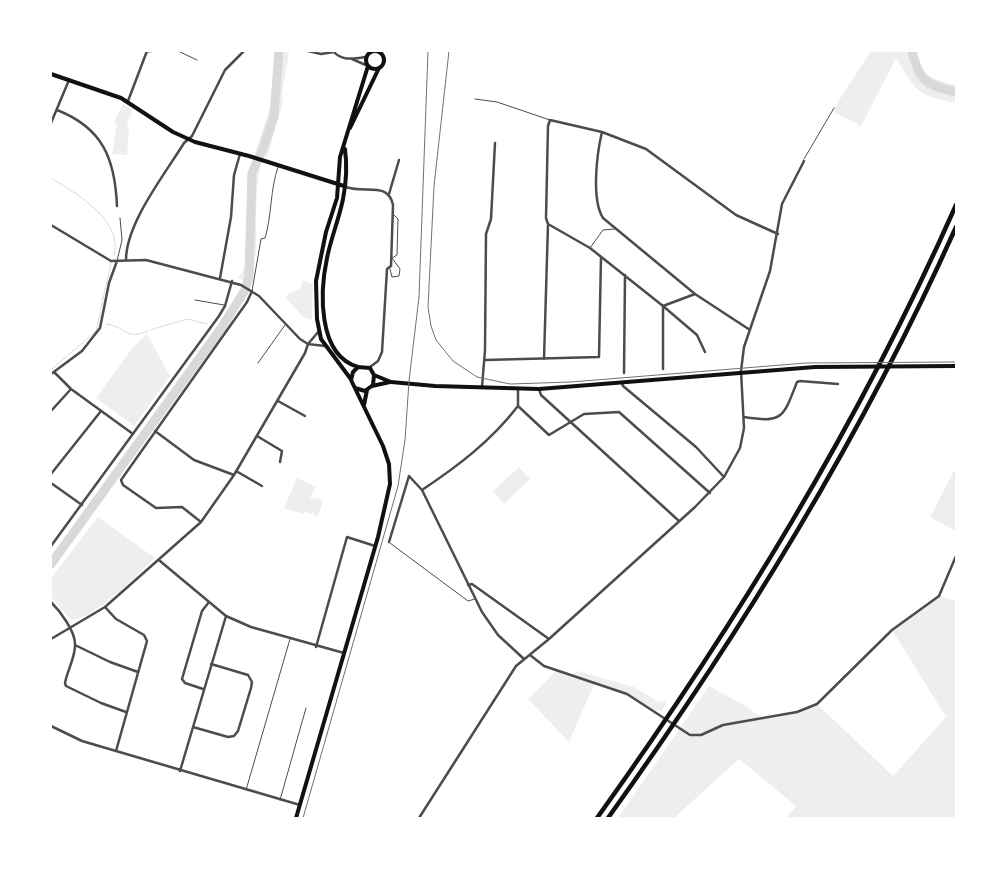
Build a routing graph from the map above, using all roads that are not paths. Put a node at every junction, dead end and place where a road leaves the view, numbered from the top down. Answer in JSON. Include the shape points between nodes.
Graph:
{"nodes":[{"id":1,"x":159,"y":51,"type":"edge"},
{"id":2,"x":178,"y":51,"type":"edge"},
{"id":3,"x":244,"y":51,"type":"edge"},
{"id":4,"x":308,"y":51,"type":"edge"},
{"id":5,"x":147,"y":52,"type":"edge"},
{"id":6,"x":379,"y":52,"type":"edge"},
{"id":7,"x":369,"y":54,"type":"edge"},
{"id":8,"x":352,"y":59,"type":"junction"},
{"id":9,"x":197,"y":60,"type":"dead end"},
{"id":10,"x":368,"y":66,"type":"junction"},
{"id":11,"x":379,"y":68,"type":"junction"},
{"id":12,"x":51,"y":74,"type":"edge"},
{"id":13,"x":69,"y":79,"type":"junction"},
{"id":14,"x":475,"y":98,"type":"dead end"},
{"id":15,"x":128,"y":101,"type":"junction"},
{"id":16,"x":834,"y":108,"type":"dead end"},
{"id":17,"x":56,"y":110,"type":"junction"},
{"id":18,"x":550,"y":120,"type":"junction"},
{"id":19,"x":51,"y":123,"type":"edge"},
{"id":20,"x":348,"y":130,"type":"junction"},
{"id":21,"x":602,"y":132,"type":"junction"},
{"id":22,"x":188,"y":139,"type":"junction"},
{"id":23,"x":494,"y":143,"type":"dead end"},
{"id":24,"x":344,"y":146,"type":"junction"},
{"id":25,"x":240,"y":154,"type":"junction"},
{"id":26,"x":399,"y":160,"type":"dead end"},
{"id":27,"x":804,"y":161,"type":"joint"},
{"id":28,"x":278,"y":167,"type":"junction"},
{"id":29,"x":338,"y":184,"type":"junction"},
{"id":30,"x":344,"y":186,"type":"junction"},
{"id":31,"x":389,"y":194,"type":"junction"},
{"id":32,"x":956,"y":205,"type":"edge"},
{"id":33,"x":117,"y":206,"type":"dead end"},
{"id":34,"x":393,"y":214,"type":"junction"},
{"id":35,"x":120,"y":218,"type":"dead end"},
{"id":36,"x":548,"y":224,"type":"junction"},
{"id":37,"x":51,"y":225,"type":"edge"},
{"id":38,"x":956,"y":227,"type":"edge"},
{"id":39,"x":616,"y":229,"type":"junction"},
{"id":40,"x":778,"y":234,"type":"junction"},
{"id":41,"x":590,"y":248,"type":"junction"},
{"id":42,"x":601,"y":257,"type":"junction"},
{"id":43,"x":392,"y":258,"type":"junction"},
{"id":44,"x":126,"y":260,"type":"junction"},
{"id":45,"x":117,"y":261,"type":"junction"},
{"id":46,"x":392,"y":266,"type":"junction"},
{"id":47,"x":625,"y":275,"type":"junction"},
{"id":48,"x":220,"y":278,"type":"junction"},
{"id":49,"x":232,"y":282,"type":"junction"},
{"id":50,"x":251,"y":290,"type":"junction"},
{"id":51,"x":695,"y":294,"type":"junction"},
{"id":52,"x":195,"y":300,"type":"dead end"},
{"id":53,"x":225,"y":306,"type":"junction"},
{"id":54,"x":663,"y":306,"type":"junction"},
{"id":55,"x":285,"y":325,"type":"junction"},
{"id":56,"x":319,"y":330,"type":"junction"},
{"id":57,"x":750,"y":330,"type":"junction"},
{"id":58,"x":308,"y":344,"type":"junction"},
{"id":59,"x":325,"y":346,"type":"junction"},
{"id":60,"x":704,"y":352,"type":"dead end"},
{"id":61,"x":544,"y":359,"type":"junction"},
{"id":62,"x":484,"y":360,"type":"junction"},
{"id":63,"x":258,"y":363,"type":"dead end"},
{"id":64,"x":956,"y":366,"type":"edge"},
{"id":65,"x":358,"y":367,"type":"junction"},
{"id":66,"x":368,"y":368,"type":"junction"},
{"id":67,"x":663,"y":369,"type":"dead end"},
{"id":68,"x":53,"y":373,"type":"edge"},
{"id":69,"x":624,"y":373,"type":"dead end"},
{"id":70,"x":374,"y":375,"type":"junction"},
{"id":71,"x":741,"y":375,"type":"junction"},
{"id":72,"x":350,"y":378,"type":"junction"},
{"id":73,"x":391,"y":382,"type":"junction"},
{"id":74,"x":622,"y":383,"type":"junction"},
{"id":75,"x":838,"y":384,"type":"dead end"},
{"id":76,"x":372,"y":386,"type":"junction"},
{"id":77,"x":482,"y":387,"type":"junction"},
{"id":78,"x":355,"y":388,"type":"junction"},
{"id":79,"x":71,"y":389,"type":"junction"},
{"id":80,"x":518,"y":389,"type":"junction"},
{"id":81,"x":539,"y":389,"type":"junction"},
{"id":82,"x":368,"y":390,"type":"junction"},
{"id":83,"x":278,"y":401,"type":"junction"},
{"id":84,"x":364,"y":405,"type":"junction"},
{"id":85,"x":518,"y":406,"type":"junction"},
{"id":86,"x":101,"y":411,"type":"junction"},
{"id":87,"x":51,"y":412,"type":"edge"},
{"id":88,"x":305,"y":416,"type":"dead end"},
{"id":89,"x":744,"y":417,"type":"junction"},
{"id":90,"x":568,"y":422,"type":"junction"},
{"id":91,"x":155,"y":431,"type":"junction"},
{"id":92,"x":133,"y":434,"type":"junction"},
{"id":93,"x":257,"y":436,"type":"junction"},
{"id":94,"x":280,"y":462,"type":"dead end"},
{"id":95,"x":236,"y":471,"type":"junction"},
{"id":96,"x":51,"y":474,"type":"edge"},
{"id":97,"x":234,"y":475,"type":"junction"},
{"id":98,"x":724,"y":477,"type":"junction"},
{"id":99,"x":51,"y":483,"type":"edge"},
{"id":100,"x":262,"y":486,"type":"dead end"},
{"id":101,"x":422,"y":490,"type":"junction"},
{"id":102,"x":710,"y":493,"type":"junction"},
{"id":103,"x":82,"y":505,"type":"junction"},
{"id":104,"x":201,"y":522,"type":"junction"},
{"id":105,"x":679,"y":522,"type":"junction"},
{"id":106,"x":389,"y":542,"type":"joint"},
{"id":107,"x":51,"y":546,"type":"edge"},
{"id":108,"x":375,"y":546,"type":"junction"},
{"id":109,"x":956,"y":556,"type":"edge"},
{"id":110,"x":160,"y":560,"type":"junction"},
{"id":111,"x":468,"y":585,"type":"junction"},
{"id":112,"x":475,"y":598,"type":"junction"},
{"id":113,"x":51,"y":602,"type":"edge"},
{"id":114,"x":209,"y":602,"type":"junction"},
{"id":115,"x":105,"y":607,"type":"junction"},
{"id":116,"x":226,"y":616,"type":"junction"},
{"id":117,"x":69,"y":629,"type":"junction"},
{"id":118,"x":290,"y":638,"type":"junction"},
{"id":119,"x":51,"y":639,"type":"edge"},
{"id":120,"x":549,"y":639,"type":"junction"},
{"id":121,"x":76,"y":644,"type":"junction"},
{"id":122,"x":316,"y":646,"type":"junction"},
{"id":123,"x":344,"y":652,"type":"junction"},
{"id":124,"x":530,"y":655,"type":"junction"},
{"id":125,"x":524,"y":659,"type":"junction"},
{"id":126,"x":211,"y":664,"type":"junction"},
{"id":127,"x":139,"y":672,"type":"junction"},
{"id":128,"x":204,"y":689,"type":"junction"},
{"id":129,"x":306,"y":708,"type":"dead end"},
{"id":130,"x":127,"y":712,"type":"junction"},
{"id":131,"x":51,"y":726,"type":"edge"},
{"id":132,"x":193,"y":727,"type":"junction"},
{"id":133,"x":116,"y":751,"type":"junction"},
{"id":134,"x":180,"y":771,"type":"junction"},
{"id":135,"x":246,"y":790,"type":"junction"},
{"id":136,"x":280,"y":800,"type":"junction"},
{"id":137,"x":300,"y":806,"type":"junction"},
{"id":138,"x":296,"y":818,"type":"edge"},
{"id":139,"x":419,"y":818,"type":"edge"},
{"id":140,"x":597,"y":818,"type":"edge"},
{"id":141,"x":608,"y":818,"type":"edge"}],
"edges":[{"from":1,"to":5,"type":"lane"},
{"from":2,"to":9,"type":"lane"},
{"from":3,"to":22,"type":"street","via":[[225,70]]},
{"from":4,"to":8,"type":"street","via":[[334,52],[340,58]]},
{"from":5,"to":15,"type":"street"},
{"from":6,"to":7,"type":"main road"},
{"from":6,"to":11,"type":"main road","via":[[383,61]]},
{"from":7,"to":8,"type":"street"},
{"from":7,"to":10,"type":"main road"},
{"from":8,"to":10,"type":"street"},
{"from":10,"to":11,"type":"main road"},
{"from":10,"to":20,"type":"main road"},
{"from":11,"to":20,"type":"main road"},
{"from":12,"to":13,"type":"main road"},
{"from":13,"to":15,"type":"main road"},
{"from":13,"to":17,"type":"street"},
{"from":14,"to":18,"type":"lane"},
{"from":15,"to":22,"type":"main road"},
{"from":16,"to":27,"type":"lane"},
{"from":17,"to":19,"type":"street"},
{"from":17,"to":33,"type":"street","via":[[84,122],[100,141],[112,168]]},
{"from":18,"to":21,"type":"street"},
{"from":18,"to":36,"type":"street"},
{"from":20,"to":24,"type":"main road"},
{"from":21,"to":39,"type":"street","via":[[597,205],[603,218]]},
{"from":21,"to":40,"type":"street","via":[[646,148],[736,215]]},
{"from":22,"to":25,"type":"main road"},
{"from":22,"to":44,"type":"street","via":[[141,214]]},
{"from":23,"to":62,"type":"street","via":[[491,219],[486,234]]},
{"from":24,"to":29,"type":"main road"},
{"from":24,"to":30,"type":"main road"},
{"from":25,"to":28,"type":"main road"},
{"from":25,"to":48,"type":"street","via":[[234,175],[231,217]]},
{"from":26,"to":31,"type":"street"},
{"from":27,"to":40,"type":"street","via":[[782,204]]},
{"from":28,"to":29,"type":"main road"},
{"from":28,"to":50,"type":"lane","via":[[268,230],[266,238],[261,239]]},
{"from":29,"to":30,"type":"main road"},
{"from":29,"to":56,"type":"main road","via":[[316,281]]},
{"from":30,"to":31,"type":"street","via":[[357,190],[382,190]]},
{"from":30,"to":65,"type":"main road","via":[[326,259],[324,318],[332,345],[344,360]]},
{"from":31,"to":34,"type":"street"},
{"from":32,"to":140,"type":"highway","via":[[883,358],[804,504],[719,642]]},
{"from":34,"to":43,"type":"street"},
{"from":34,"to":43,"type":"lane","via":[[398,219],[397,254]]},
{"from":35,"to":45,"type":"lane","via":[[122,240]]},
{"from":36,"to":41,"type":"street"},
{"from":36,"to":61,"type":"street"},
{"from":37,"to":45,"type":"street","via":[[104,258]]},
{"from":38,"to":141,"type":"highway","via":[[887,371],[806,517],[710,671]]},
{"from":39,"to":41,"type":"lane","via":[[603,230]]},
{"from":39,"to":51,"type":"street"},
{"from":40,"to":57,"type":"street","via":[[766,285]]},
{"from":41,"to":42,"type":"street"},
{"from":42,"to":47,"type":"street"},
{"from":42,"to":61,"type":"street","via":[[599,357]]},
{"from":43,"to":46,"type":"street"},
{"from":43,"to":46,"type":"lane","via":[[400,269],[398,277],[390,275]]},
{"from":44,"to":45,"type":"street"},
{"from":44,"to":48,"type":"street","via":[[146,260]]},
{"from":45,"to":68,"type":"street","via":[[100,328],[82,351]]},
{"from":46,"to":66,"type":"street","via":[[387,269],[381,355]]},
{"from":47,"to":54,"type":"street"},
{"from":47,"to":69,"type":"street"},
{"from":48,"to":49,"type":"street"},
{"from":49,"to":50,"type":"street"},
{"from":49,"to":53,"type":"street"},
{"from":50,"to":55,"type":"street"},
{"from":50,"to":91,"type":"street","via":[[247,302]]},
{"from":51,"to":54,"type":"street"},
{"from":51,"to":57,"type":"street"},
{"from":52,"to":53,"type":"lane"},
{"from":53,"to":92,"type":"street"},
{"from":54,"to":60,"type":"street","via":[[697,335]]},
{"from":54,"to":67,"type":"street"},
{"from":55,"to":58,"type":"street"},
{"from":55,"to":63,"type":"lane"},
{"from":56,"to":58,"type":"street"},
{"from":56,"to":59,"type":"main road"},
{"from":57,"to":71,"type":"street","via":[[744,347]]},
{"from":58,"to":59,"type":"street"},
{"from":58,"to":83,"type":"street"},
{"from":59,"to":72,"type":"main road"},
{"from":61,"to":62,"type":"street"},
{"from":62,"to":77,"type":"street"},
{"from":64,"to":71,"type":"main road","via":[[816,367]]},
{"from":65,"to":66,"type":"main road"},
{"from":65,"to":72,"type":"main road"},
{"from":66,"to":70,"type":"main road"},
{"from":68,"to":79,"type":"street"},
{"from":70,"to":73,"type":"main road"},
{"from":70,"to":76,"type":"main road"},
{"from":71,"to":74,"type":"main road"},
{"from":71,"to":89,"type":"street"},
{"from":72,"to":78,"type":"main road"},
{"from":73,"to":76,"type":"main road"},
{"from":73,"to":77,"type":"main road"},
{"from":74,"to":81,"type":"main road"},
{"from":74,"to":98,"type":"street","via":[[696,447]]},
{"from":75,"to":89,"type":"street","via":[[797,382],[786,409],[778,418]]},
{"from":76,"to":82,"type":"main road"},
{"from":77,"to":80,"type":"main road"},
{"from":78,"to":82,"type":"main road"},
{"from":78,"to":84,"type":"main road"},
{"from":79,"to":86,"type":"street"},
{"from":79,"to":87,"type":"street"},
{"from":80,"to":81,"type":"main road"},
{"from":80,"to":85,"type":"street"},
{"from":81,"to":90,"type":"street"},
{"from":82,"to":84,"type":"main road"},
{"from":83,"to":88,"type":"street"},
{"from":83,"to":93,"type":"street"},
{"from":84,"to":108,"type":"main road","via":[[383,446],[390,472]]},
{"from":85,"to":90,"type":"street","via":[[549,435]]},
{"from":85,"to":101,"type":"street","via":[[480,448]]},
{"from":86,"to":92,"type":"street"},
{"from":86,"to":96,"type":"street"},
{"from":89,"to":98,"type":"street","via":[[740,448]]},
{"from":90,"to":102,"type":"street","via":[[584,414],[619,412]]},
{"from":90,"to":105,"type":"street"},
{"from":91,"to":97,"type":"street","via":[[194,460]]},
{"from":91,"to":104,"type":"street","via":[[121,483],[156,508],[182,507]]},
{"from":92,"to":103,"type":"street"},
{"from":93,"to":94,"type":"street","via":[[282,451]]},
{"from":93,"to":95,"type":"street"},
{"from":95,"to":97,"type":"street"},
{"from":95,"to":100,"type":"street"},
{"from":97,"to":104,"type":"street"},
{"from":98,"to":102,"type":"street"},
{"from":99,"to":103,"type":"street"},
{"from":101,"to":106,"type":"street","via":[[409,476]]},
{"from":101,"to":111,"type":"street"},
{"from":102,"to":105,"type":"street"},
{"from":103,"to":107,"type":"street"},
{"from":104,"to":110,"type":"street"},
{"from":105,"to":120,"type":"street"},
{"from":106,"to":112,"type":"lane","via":[[468,601]]},
{"from":108,"to":122,"type":"street","via":[[347,537]]},
{"from":108,"to":123,"type":"main road"},
{"from":109,"to":124,"type":"street","via":[[938,596],[891,630],[817,704],[786,714],[723,726],[701,735],[686,733],[627,694],[544,666]]},
{"from":110,"to":114,"type":"street"},
{"from":110,"to":115,"type":"street"},
{"from":111,"to":112,"type":"street"},
{"from":111,"to":120,"type":"street","via":[[472,584]]},
{"from":112,"to":125,"type":"street","via":[[498,635]]},
{"from":113,"to":117,"type":"street"},
{"from":114,"to":116,"type":"street"},
{"from":114,"to":128,"type":"street","via":[[202,611],[182,679]]},
{"from":115,"to":117,"type":"street"},
{"from":115,"to":127,"type":"street","via":[[116,619],[144,635],[147,641]]},
{"from":116,"to":118,"type":"street"},
{"from":116,"to":126,"type":"street"},
{"from":117,"to":119,"type":"street"},
{"from":117,"to":121,"type":"street"},
{"from":118,"to":122,"type":"street"},
{"from":118,"to":135,"type":"lane"},
{"from":120,"to":124,"type":"street"},
{"from":121,"to":127,"type":"street","via":[[110,662]]},
{"from":121,"to":130,"type":"street","via":[[67,670],[66,686]]},
{"from":122,"to":123,"type":"street"},
{"from":123,"to":137,"type":"main road"},
{"from":124,"to":125,"type":"street"},
{"from":125,"to":139,"type":"street","via":[[508,676]]},
{"from":126,"to":128,"type":"street"},
{"from":126,"to":132,"type":"street","via":[[248,675],[251,688],[234,736]]},
{"from":127,"to":130,"type":"street"},
{"from":128,"to":132,"type":"street"},
{"from":129,"to":136,"type":"lane"},
{"from":130,"to":133,"type":"street"},
{"from":131,"to":133,"type":"street","via":[[82,741]]},
{"from":132,"to":134,"type":"street"},
{"from":133,"to":134,"type":"street"},
{"from":134,"to":135,"type":"street"},
{"from":135,"to":136,"type":"street"},
{"from":136,"to":137,"type":"street"},
{"from":137,"to":138,"type":"main road"}]}
